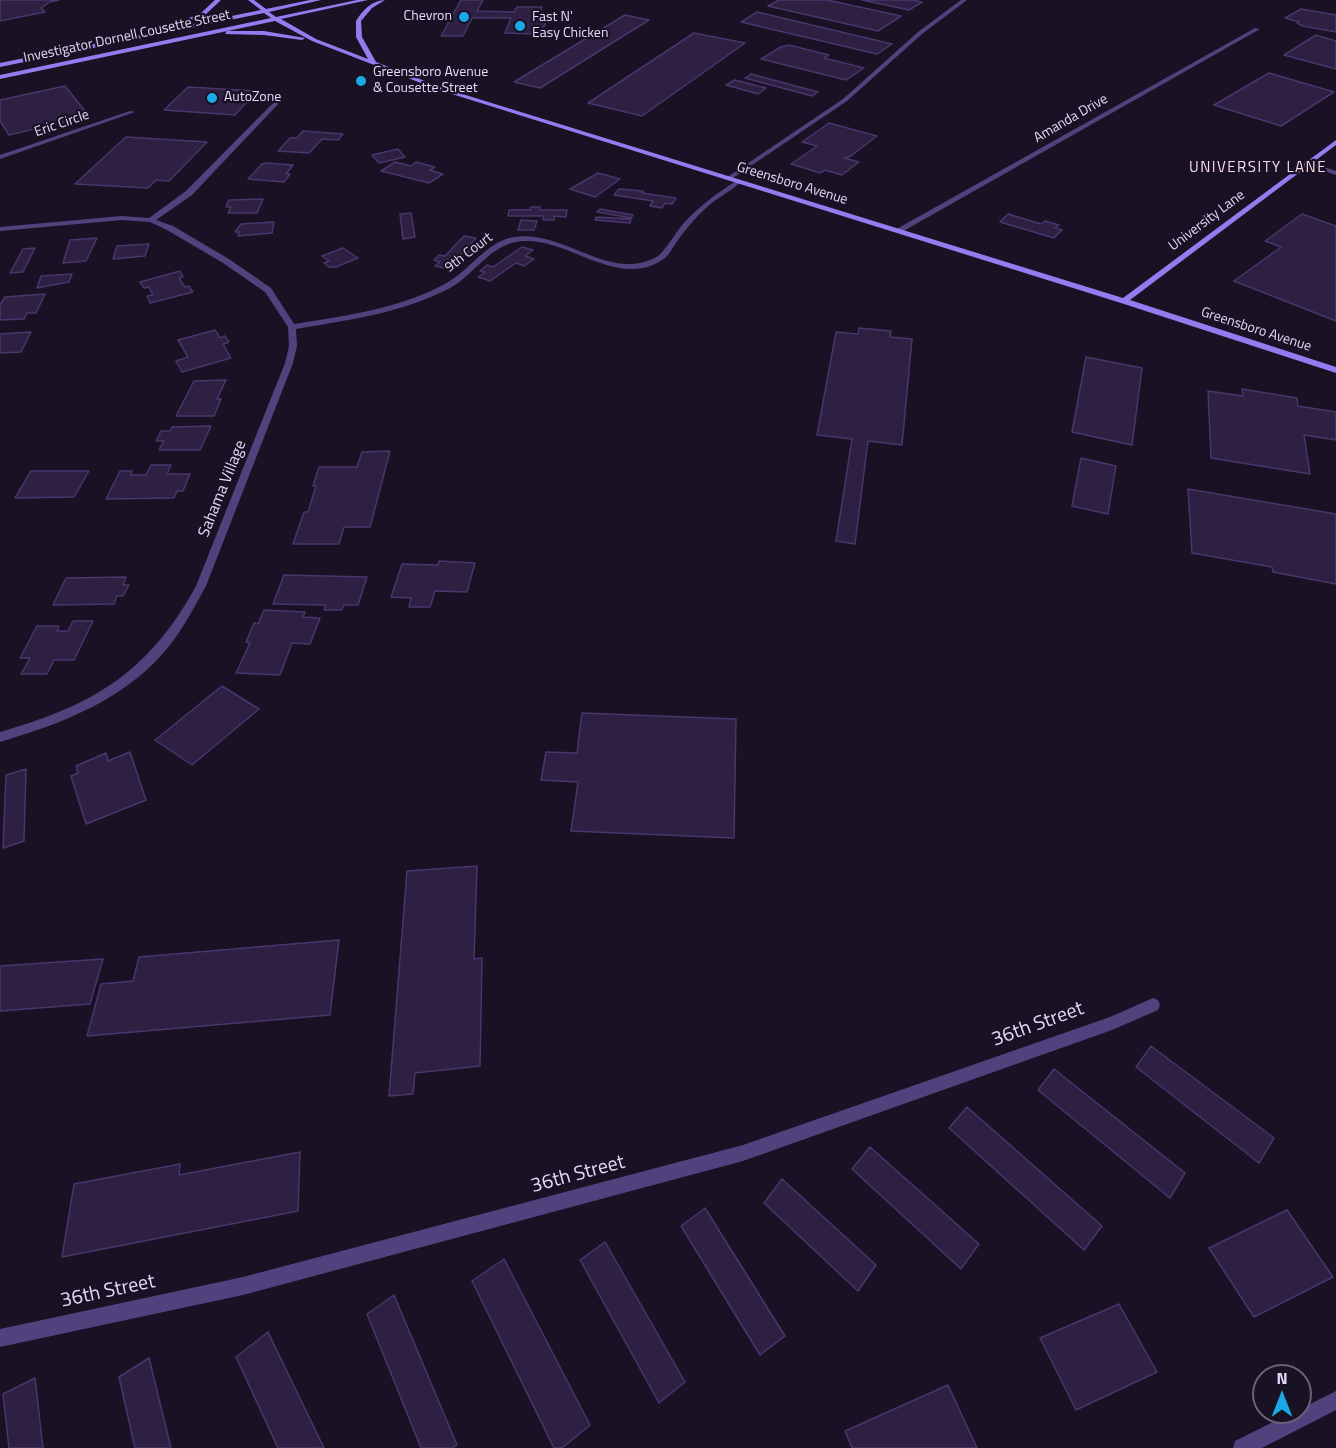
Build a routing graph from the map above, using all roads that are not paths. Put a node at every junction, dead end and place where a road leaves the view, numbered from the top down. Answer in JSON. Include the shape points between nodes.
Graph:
{"nodes":[{"id":1,"x":218,"y":0,"type":"edge"},
{"id":2,"x":251,"y":0,"type":"edge"},
{"id":3,"x":318,"y":0,"type":"edge"},
{"id":4,"x":365,"y":0,"type":"edge"},
{"id":5,"x":382,"y":0,"type":"edge"},
{"id":6,"x":964,"y":0,"type":"edge"},
{"id":7,"x":264,"y":10,"type":"junction"},
{"id":8,"x":274,"y":18,"type":"junction"},
{"id":9,"x":1257,"y":29,"type":"dead end"},
{"id":10,"x":160,"y":31,"type":"junction"},
{"id":11,"x":193,"y":34,"type":"junction"},
{"id":12,"x":314,"y":40,"type":"junction"},
{"id":13,"x":0,"y":65,"type":"edge"},
{"id":14,"x":375,"y":65,"type":"junction"},
{"id":15,"x":0,"y":76,"type":"edge"},
{"id":16,"x":279,"y":100,"type":"dead end"},
{"id":17,"x":132,"y":112,"type":"dead end"},
{"id":18,"x":1336,"y":142,"type":"edge"},
{"id":19,"x":0,"y":157,"type":"edge"},
{"id":20,"x":1306,"y":163,"type":"junction"},
{"id":21,"x":1336,"y":173,"type":"edge"},
{"id":22,"x":728,"y":179,"type":"junction"},
{"id":23,"x":738,"y":182,"type":"junction"},
{"id":24,"x":151,"y":220,"type":"junction"},
{"id":25,"x":0,"y":228,"type":"edge"},
{"id":26,"x":897,"y":231,"type":"junction"},
{"id":27,"x":1124,"y":301,"type":"junction"},
{"id":28,"x":292,"y":327,"type":"junction"},
{"id":29,"x":1336,"y":370,"type":"edge"},
{"id":30,"x":0,"y":737,"type":"edge"},
{"id":31,"x":1153,"y":1005,"type":"dead end"},
{"id":32,"x":0,"y":1338,"type":"edge"},
{"id":33,"x":1336,"y":1400,"type":"edge"},
{"id":34,"x":1242,"y":1448,"type":"edge"}],
"edges":[{"from":1,"to":10,"type":"main road","via":[[203,14]]},
{"from":2,"to":7,"type":"main road","name":"Greensboro Avenue"},
{"from":3,"to":7,"type":"main road","name":"Investigator Dornell Cousette Street"},
{"from":4,"to":8,"type":"main road","name":"Investigator Dornell Cousette Street"},
{"from":5,"to":14,"type":"main road","via":[[363,14],[356,27]]},
{"from":6,"to":22,"type":"street","via":[[920,33],[845,100]]},
{"from":7,"to":8,"type":"main road","name":"Greensboro Avenue"},
{"from":7,"to":10,"type":"main road","name":"Investigator Dornell Cousette Street"},
{"from":8,"to":11,"type":"main road","name":"Investigator Dornell Cousette Street"},
{"from":8,"to":12,"type":"main road","name":"Greensboro Avenue"},
{"from":9,"to":26,"type":"street","name":"Amanda Drive"},
{"from":10,"to":13,"type":"main road","name":"Investigator Dornell Cousette Street"},
{"from":11,"to":12,"type":"main road","via":[[264,33]]},
{"from":11,"to":15,"type":"main road","name":"Investigator Dornell Cousette Street"},
{"from":12,"to":14,"type":"main road","name":"Greensboro Avenue"},
{"from":14,"to":22,"type":"main road","name":"Greensboro Avenue"},
{"from":16,"to":24,"type":"street","via":[[189,193]]},
{"from":17,"to":19,"type":"street","name":"Eric Circle"},
{"from":18,"to":20,"type":"main road","name":"University Lane"},
{"from":20,"to":21,"type":"street"},
{"from":20,"to":27,"type":"main road","name":"University Lane"},
{"from":22,"to":23,"type":"main road","name":"Greensboro Avenue"},
{"from":23,"to":26,"type":"main road","name":"Greensboro Avenue"},
{"from":23,"to":28,"type":"street","name":"9th Court","via":[[699,211],[663,256],[645,264],[627,266],[603,261],[548,241],[510,240],[448,286],[426,296],[376,311]]},
{"from":24,"to":25,"type":"street","via":[[122,218]]},
{"from":24,"to":28,"type":"street","via":[[255,279],[268,290]]},
{"from":26,"to":27,"type":"main road","name":"Greensboro Avenue"},
{"from":27,"to":29,"type":"main road","name":"Greensboro Avenue"},
{"from":28,"to":30,"type":"street","name":"Sahama Village","via":[[293,346],[285,374],[201,586],[171,638],[146,665],[113,690],[33,729]]},
{"from":31,"to":32,"type":"street","name":"36th Street","via":[[743,1154],[243,1287]]},
{"from":33,"to":34,"type":"street"}]}
